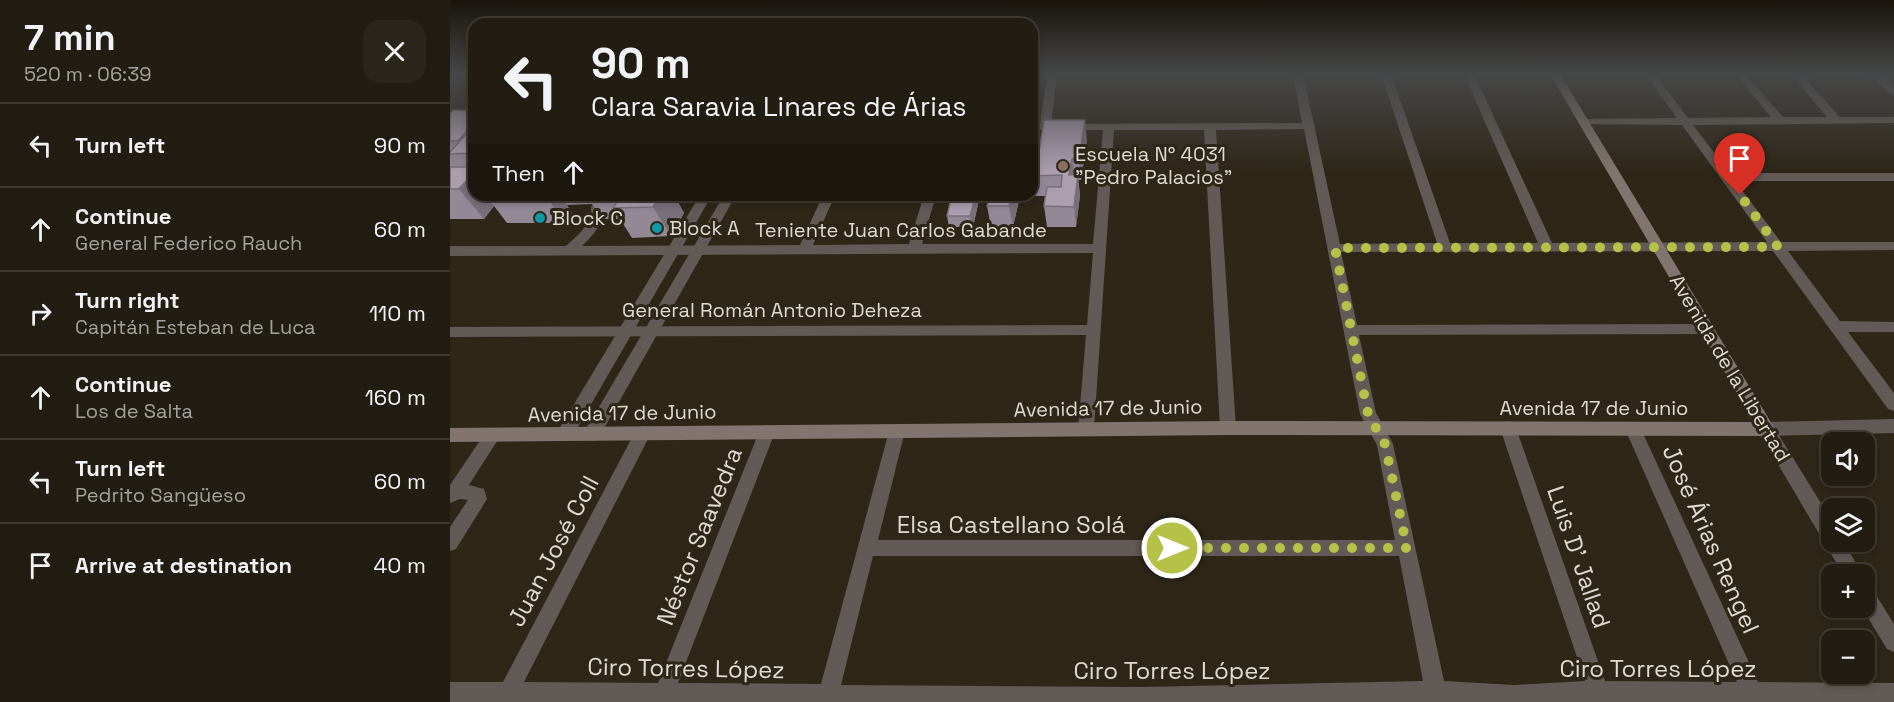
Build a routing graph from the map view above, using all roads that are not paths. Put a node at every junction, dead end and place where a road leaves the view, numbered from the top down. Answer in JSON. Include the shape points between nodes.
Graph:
{"nodes":[{"id":1,"x":1048,"y":107,"type":"edge"},
{"id":2,"x":1305,"y":107,"type":"edge"},
{"id":3,"x":1397,"y":107,"type":"edge"},
{"id":4,"x":1484,"y":107,"type":"edge"},
{"id":5,"x":1575,"y":107,"type":"edge"},
{"id":6,"x":1674,"y":107,"type":"edge"},
{"id":7,"x":1768,"y":107,"type":"edge"},
{"id":8,"x":1825,"y":107,"type":"edge"},
{"id":9,"x":468,"y":113,"type":"edge"},
{"id":10,"x":1779,"y":120,"type":"junction"},
{"id":11,"x":1837,"y":120,"type":"junction"},
{"id":12,"x":1894,"y":120,"type":"edge"},
{"id":13,"x":1685,"y":121,"type":"junction"},
{"id":14,"x":1584,"y":122,"type":"junction"},
{"id":15,"x":1309,"y":126,"type":"junction"},
{"id":16,"x":1038,"y":127,"type":"edge"},
{"id":17,"x":1045,"y":127,"type":"junction"},
{"id":18,"x":1109,"y":127,"type":"junction"},
{"id":19,"x":1210,"y":127,"type":"junction"},
{"id":20,"x":450,"y":130,"type":"edge"},
{"id":21,"x":1728,"y":177,"type":"junction"},
{"id":22,"x":1894,"y":177,"type":"edge"},
{"id":23,"x":602,"y":201,"type":"edge"},
{"id":24,"x":702,"y":201,"type":"edge"},
{"id":25,"x":727,"y":201,"type":"edge"},
{"id":26,"x":826,"y":201,"type":"edge"},
{"id":27,"x":928,"y":201,"type":"edge"},
{"id":28,"x":1894,"y":246,"type":"edge"},
{"id":29,"x":1547,"y":247,"type":"junction"},
{"id":30,"x":1778,"y":247,"type":"junction"},
{"id":31,"x":1100,"y":248,"type":"junction"},
{"id":32,"x":1335,"y":248,"type":"junction"},
{"id":33,"x":1445,"y":248,"type":"junction"},
{"id":34,"x":1658,"y":248,"type":"junction"},
{"id":35,"x":914,"y":249,"type":"junction"},
{"id":36,"x":804,"y":250,"type":"junction"},
{"id":37,"x":450,"y":251,"type":"edge"},
{"id":38,"x":569,"y":251,"type":"junction"},
{"id":39,"x":672,"y":251,"type":"junction"},
{"id":40,"x":698,"y":251,"type":"junction"},
{"id":41,"x":1837,"y":326,"type":"junction"},
{"id":42,"x":1894,"y":327,"type":"edge"},
{"id":43,"x":1707,"y":329,"type":"junction"},
{"id":44,"x":1094,"y":330,"type":"junction"},
{"id":45,"x":1351,"y":330,"type":"junction"},
{"id":46,"x":626,"y":331,"type":"junction"},
{"id":47,"x":650,"y":331,"type":"junction"},
{"id":48,"x":450,"y":332,"type":"edge"},
{"id":49,"x":1894,"y":405,"type":"edge"},
{"id":50,"x":1894,"y":426,"type":"edge"},
{"id":51,"x":1228,"y":428,"type":"junction"},
{"id":52,"x":1375,"y":428,"type":"junction"},
{"id":53,"x":1508,"y":428,"type":"junction"},
{"id":54,"x":1086,"y":429,"type":"junction"},
{"id":55,"x":1634,"y":429,"type":"junction"},
{"id":56,"x":1766,"y":429,"type":"junction"},
{"id":57,"x":897,"y":430,"type":"junction"},
{"id":58,"x":767,"y":432,"type":"junction"},
{"id":59,"x":643,"y":433,"type":"junction"},
{"id":60,"x":565,"y":434,"type":"junction"},
{"id":61,"x":592,"y":434,"type":"junction"},
{"id":62,"x":450,"y":435,"type":"edge"},
{"id":63,"x":493,"y":435,"type":"junction"},
{"id":64,"x":453,"y":495,"type":"edge"},
{"id":65,"x":1821,"y":520,"type":"edge"},
{"id":66,"x":450,"y":543,"type":"edge"},
{"id":67,"x":866,"y":548,"type":"junction"},
{"id":68,"x":1407,"y":548,"type":"junction"},
{"id":69,"x":1875,"y":611,"type":"edge"},
{"id":70,"x":1894,"y":642,"type":"edge"},
{"id":71,"x":450,"y":692,"type":"edge"},
{"id":72,"x":508,"y":693,"type":"junction"},
{"id":73,"x":664,"y":693,"type":"junction"},
{"id":74,"x":1894,"y":693,"type":"edge"},
{"id":75,"x":828,"y":695,"type":"junction"},
{"id":76,"x":1600,"y":696,"type":"edge"},
{"id":77,"x":1437,"y":697,"type":"edge"},
{"id":78,"x":1289,"y":698,"type":"edge"},
{"id":79,"x":1754,"y":698,"type":"edge"},
{"id":80,"x":990,"y":699,"type":"edge"},
{"id":81,"x":1142,"y":699,"type":"edge"}],
"edges":[{"from":1,"to":17,"type":"street"},
{"from":2,"to":15,"type":"street"},
{"from":3,"to":33,"type":"street"},
{"from":4,"to":29,"type":"street"},
{"from":5,"to":14,"type":"main road","name":"Avenida de la Libertad"},
{"from":6,"to":13,"type":"street"},
{"from":7,"to":10,"type":"street"},
{"from":8,"to":11,"type":"street"},
{"from":9,"to":20,"type":"street"},
{"from":10,"to":11,"type":"street"},
{"from":10,"to":13,"type":"street"},
{"from":11,"to":12,"type":"street"},
{"from":13,"to":14,"type":"street"},
{"from":13,"to":21,"type":"street"},
{"from":14,"to":34,"type":"main road","name":"Avenida de la Libertad"},
{"from":15,"to":19,"type":"street"},
{"from":15,"to":32,"type":"street"},
{"from":16,"to":17,"type":"street"},
{"from":17,"to":18,"type":"street"},
{"from":18,"to":19,"type":"street"},
{"from":18,"to":31,"type":"street"},
{"from":19,"to":51,"type":"street"},
{"from":21,"to":22,"type":"street"},
{"from":21,"to":30,"type":"street"},
{"from":23,"to":38,"type":"street","via":[[597,207],[598,216],[586,235]]},
{"from":24,"to":39,"type":"street"},
{"from":25,"to":40,"type":"street"},
{"from":26,"to":36,"type":"street"},
{"from":27,"to":35,"type":"street"},
{"from":28,"to":30,"type":"street"},
{"from":29,"to":33,"type":"street"},
{"from":29,"to":34,"type":"street"},
{"from":30,"to":34,"type":"street"},
{"from":30,"to":41,"type":"street"},
{"from":31,"to":35,"type":"street","name":"Teniente Juan Carlos Gabande"},
{"from":31,"to":44,"type":"street"},
{"from":32,"to":33,"type":"street"},
{"from":32,"to":45,"type":"street"},
{"from":34,"to":43,"type":"main road","name":"Avenida de la Libertad"},
{"from":35,"to":36,"type":"street","name":"Teniente Juan Carlos Gabande"},
{"from":36,"to":40,"type":"street","name":"Teniente Juan Carlos Gabande"},
{"from":37,"to":38,"type":"street","name":"Teniente Juan Carlos Gabande"},
{"from":38,"to":39,"type":"street","name":"Teniente Juan Carlos Gabande"},
{"from":39,"to":40,"type":"street","name":"Teniente Juan Carlos Gabande"},
{"from":39,"to":46,"type":"street"},
{"from":40,"to":47,"type":"street"},
{"from":41,"to":42,"type":"street"},
{"from":41,"to":49,"type":"street"},
{"from":43,"to":45,"type":"street"},
{"from":43,"to":56,"type":"main road","name":"Avenida de la Libertad"},
{"from":44,"to":47,"type":"street","name":"General Román Antonio Deheza"},
{"from":44,"to":54,"type":"street"},
{"from":45,"to":52,"type":"street","via":[[1368,414]]},
{"from":46,"to":47,"type":"street","name":"General Román Antonio Deheza"},
{"from":46,"to":48,"type":"street","name":"General Román Antonio Deheza"},
{"from":46,"to":60,"type":"street"},
{"from":47,"to":61,"type":"street"},
{"from":50,"to":56,"type":"street"},
{"from":51,"to":52,"type":"main road","name":"Avenida 17 de Junio"},
{"from":51,"to":54,"type":"main road","name":"Avenida 17 de Junio"},
{"from":52,"to":53,"type":"main road","name":"Avenida 17 de Junio"},
{"from":52,"to":68,"type":"street","via":[[1385,444]]},
{"from":53,"to":55,"type":"main road","name":"Avenida 17 de Junio"},
{"from":53,"to":76,"type":"street","name":"Luis D' Jallad"},
{"from":54,"to":57,"type":"main road","name":"Avenida 17 de Junio"},
{"from":55,"to":56,"type":"main road","name":"Avenida 17 de Junio"},
{"from":55,"to":79,"type":"street","name":"José Árias Rengel"},
{"from":56,"to":65,"type":"street","name":"Avenida de la Libertad"},
{"from":57,"to":58,"type":"main road","name":"Avenida 17 de Junio"},
{"from":57,"to":67,"type":"street"},
{"from":58,"to":59,"type":"main road","name":"Avenida 17 de Junio"},
{"from":58,"to":73,"type":"street","name":"Néstor Saavedra"},
{"from":59,"to":61,"type":"main road","name":"Avenida 17 de Junio"},
{"from":59,"to":72,"type":"street","name":"Juan José Coll"},
{"from":60,"to":61,"type":"main road","name":"Avenida 17 de Junio"},
{"from":60,"to":63,"type":"main road","name":"Avenida 17 de Junio"},
{"from":62,"to":63,"type":"main road","name":"Avenida 17 de Junio"},
{"from":63,"to":64,"type":"street"},
{"from":64,"to":66,"type":"street","via":[[474,491],[478,499]]},
{"from":67,"to":68,"type":"street","name":"Elsa Castellano Solá"},
{"from":67,"to":75,"type":"street"},
{"from":68,"to":77,"type":"street"},
{"from":69,"to":70,"type":"street"},
{"from":71,"to":72,"type":"street","name":"Ciro Torres López"},
{"from":72,"to":73,"type":"street","name":"Ciro Torres López"},
{"from":73,"to":75,"type":"street","name":"Ciro Torres López"},
{"from":74,"to":79,"type":"street","name":"Ciro Torres López"},
{"from":75,"to":80,"type":"street","name":"Ciro Torres López"},
{"from":76,"to":77,"type":"street","name":"Ciro Torres López"},
{"from":76,"to":79,"type":"street","name":"Ciro Torres López"},
{"from":77,"to":78,"type":"street","name":"Ciro Torres López"},
{"from":78,"to":81,"type":"street","name":"Ciro Torres López"},
{"from":80,"to":81,"type":"street","name":"Ciro Torres López"}]}
